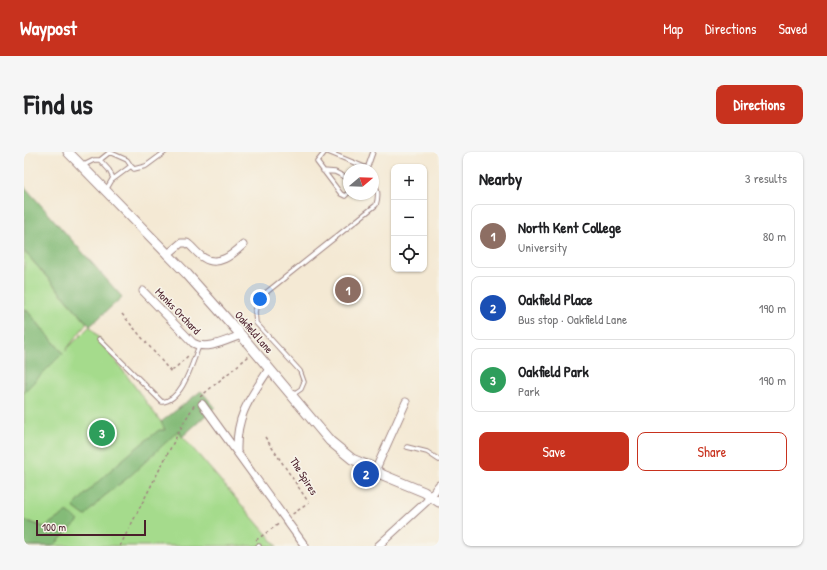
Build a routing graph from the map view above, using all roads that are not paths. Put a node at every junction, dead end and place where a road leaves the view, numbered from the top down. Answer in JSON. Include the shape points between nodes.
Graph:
{"nodes":[{"id":1,"x":68,"y":152,"type":"edge"},
{"id":2,"x":109,"y":152,"type":"edge"},
{"id":3,"x":165,"y":152,"type":"edge"},
{"id":4,"x":325,"y":152,"type":"edge"},
{"id":5,"x":331,"y":152,"type":"edge"},
{"id":6,"x":373,"y":152,"type":"edge"},
{"id":7,"x":100,"y":160,"type":"junction"},
{"id":8,"x":356,"y":164,"type":"edge"},
{"id":9,"x":369,"y":164,"type":"edge"},
{"id":10,"x":82,"y":166,"type":"junction"},
{"id":11,"x":131,"y":166,"type":"junction"},
{"id":12,"x":323,"y":171,"type":"junction"},
{"id":13,"x":343,"y":176,"type":"edge"},
{"id":14,"x":112,"y":180,"type":"junction"},
{"id":15,"x":106,"y":191,"type":"junction"},
{"id":16,"x":343,"y":195,"type":"edge"},
{"id":17,"x":377,"y":200,"type":"edge"},
{"id":18,"x":242,"y":245,"type":"dead end"},
{"id":19,"x":167,"y":255,"type":"junction"},
{"id":20,"x":143,"y":291,"type":"dead end"},
{"id":21,"x":241,"y":335,"type":"junction"},
{"id":22,"x":99,"y":339,"type":"dead end"},
{"id":23,"x":199,"y":346,"type":"junction"},
{"id":24,"x":269,"y":369,"type":"junction"},
{"id":25,"x":291,"y":395,"type":"junction"},
{"id":26,"x":406,"y":402,"type":"dead end"},
{"id":27,"x":202,"y":404,"type":"dead end"},
{"id":28,"x":407,"y":447,"type":"dead end"},
{"id":29,"x":237,"y":452,"type":"junction"},
{"id":30,"x":439,"y":460,"type":"edge"},
{"id":31,"x":375,"y":471,"type":"junction"},
{"id":32,"x":439,"y":486,"type":"edge"},
{"id":33,"x":431,"y":496,"type":"junction"},
{"id":34,"x":439,"y":502,"type":"edge"},
{"id":35,"x":305,"y":546,"type":"edge"},
{"id":36,"x":378,"y":546,"type":"edge"}],
"edges":[{"from":1,"to":10,"type":"street","name":"Oakfield Lane"},
{"from":2,"to":7,"type":"lane"},
{"from":2,"to":11,"type":"lane","via":[[126,160]]},
{"from":3,"to":11,"type":"lane","via":[[141,168],[134,169]]},
{"from":4,"to":12,"type":"lane","via":[[317,162]]},
{"from":5,"to":8,"type":"lane"},
{"from":6,"to":9,"type":"lane"},
{"from":7,"to":10,"type":"lane"},
{"from":7,"to":14,"type":"lane","via":[[112,175]]},
{"from":10,"to":15,"type":"street","name":"Oakfield Lane"},
{"from":11,"to":14,"type":"lane"},
{"from":12,"to":13,"type":"lane"},
{"from":12,"to":16,"type":"lane"},
{"from":14,"to":15,"type":"lane"},
{"from":15,"to":19,"type":"street","name":"Oakfield Lane"},
{"from":17,"to":25,"type":"lane","via":[[376,205],[258,299],[254,312],[256,323],[300,371],[304,382],[302,389]]},
{"from":18,"to":19,"type":"street","via":[[230,257],[214,261],[204,258],[187,243],[181,243]]},
{"from":19,"to":21,"type":"street","name":"Oakfield Lane"},
{"from":20,"to":23,"type":"street","name":"Monks Orchard","via":[[193,343]]},
{"from":21,"to":23,"type":"street","name":"Monks Orchard"},
{"from":21,"to":24,"type":"street","name":"Oakfield Lane"},
{"from":22,"to":23,"type":"lane","via":[[162,402],[168,400],[184,384]]},
{"from":24,"to":25,"type":"street","name":"Oakfield Lane"},
{"from":24,"to":29,"type":"street","via":[[247,402],[237,433]]},
{"from":25,"to":31,"type":"street","name":"Oakfield Lane","via":[[330,441],[352,459]]},
{"from":26,"to":31,"type":"street"},
{"from":27,"to":29,"type":"street"},
{"from":28,"to":30,"type":"lane","via":[[427,452]]},
{"from":29,"to":35,"type":"street"},
{"from":31,"to":33,"type":"street","name":"Oakfield Lane"},
{"from":32,"to":33,"type":"street"},
{"from":33,"to":34,"type":"street","name":"Oakfield Lane"},
{"from":33,"to":36,"type":"street"}]}
